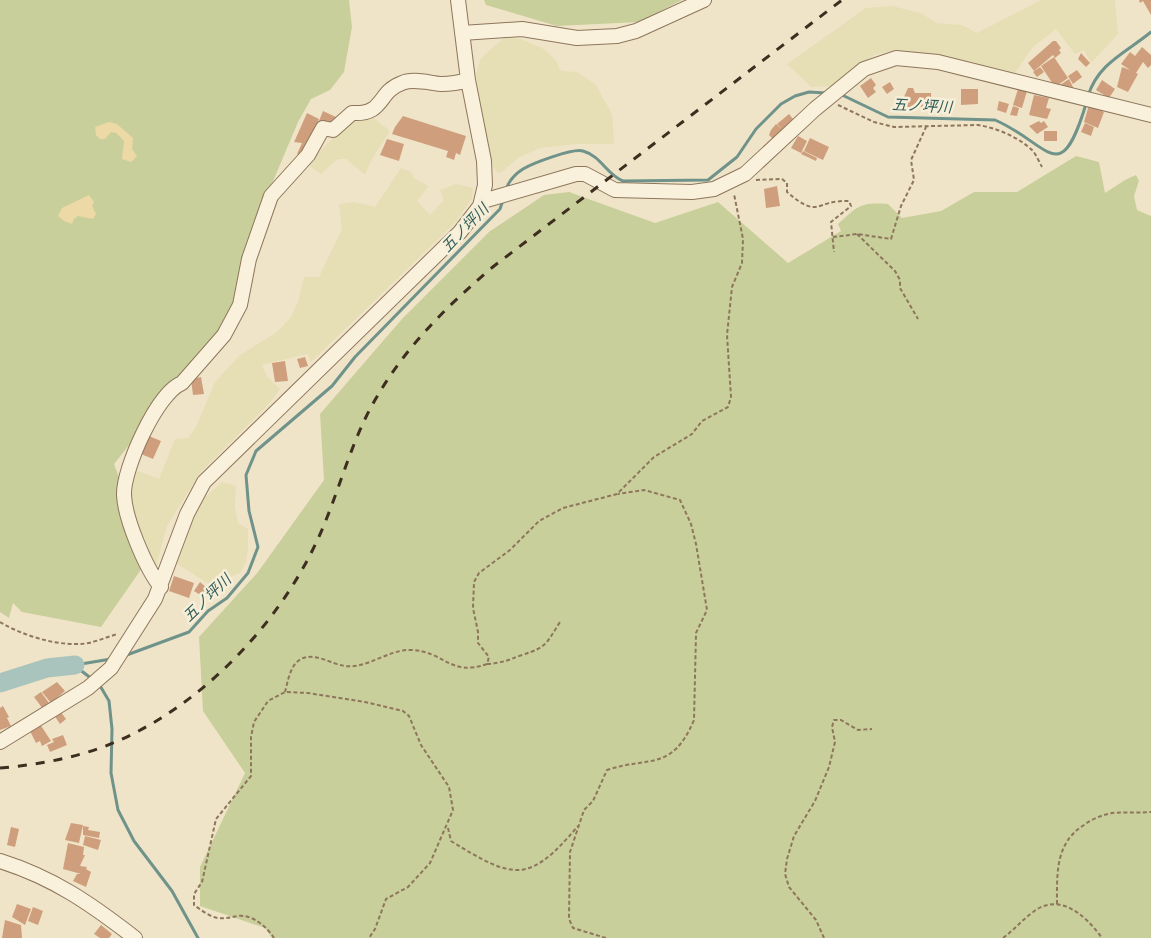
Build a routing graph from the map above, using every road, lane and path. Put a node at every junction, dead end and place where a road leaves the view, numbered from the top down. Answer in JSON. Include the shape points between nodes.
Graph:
{"nodes":[{"id":1,"x":458,"y":0,"type":"edge"},
{"id":2,"x":704,"y":0,"type":"edge"},
{"id":3,"x":462,"y":34,"type":"junction"},
{"id":4,"x":468,"y":80,"type":"junction"},
{"id":5,"x":822,"y":103,"type":"junction"},
{"id":6,"x":1151,"y":115,"type":"edge"},
{"id":7,"x":926,"y":126,"type":"junction"},
{"id":8,"x":1042,"y":167,"type":"dead end"},
{"id":9,"x":731,"y":182,"type":"junction"},
{"id":10,"x":749,"y":182,"type":"dead end"},
{"id":11,"x":487,"y":200,"type":"junction"},
{"id":12,"x":857,"y":234,"type":"junction"},
{"id":13,"x":833,"y":237,"type":"junction"},
{"id":14,"x":834,"y":252,"type":"dead end"},
{"id":15,"x":918,"y":318,"type":"dead end"},
{"id":16,"x":616,"y":494,"type":"junction"},
{"id":17,"x":161,"y":587,"type":"junction"},
{"id":18,"x":0,"y":622,"type":"edge"},
{"id":19,"x":560,"y":622,"type":"dead end"},
{"id":20,"x":118,"y":634,"type":"dead end"},
{"id":21,"x":487,"y":664,"type":"junction"},
{"id":22,"x":285,"y":692,"type":"junction"},
{"id":23,"x":872,"y":728,"type":"dead end"},
{"id":24,"x":0,"y":742,"type":"edge"},
{"id":25,"x":1151,"y":812,"type":"edge"},
{"id":26,"x":580,"y":824,"type":"junction"},
{"id":27,"x":448,"y":827,"type":"junction"},
{"id":28,"x":0,"y":862,"type":"edge"},
{"id":29,"x":1057,"y":904,"type":"junction"},
{"id":30,"x":135,"y":938,"type":"edge"},
{"id":31,"x":274,"y":938,"type":"edge"},
{"id":32,"x":369,"y":938,"type":"edge"},
{"id":33,"x":606,"y":938,"type":"edge"},
{"id":34,"x":824,"y":938,"type":"edge"},
{"id":35,"x":1003,"y":938,"type":"edge"},
{"id":36,"x":1102,"y":938,"type":"edge"}],
"edges":[{"from":1,"to":3,"type":"street"},
{"from":2,"to":3,"type":"street","via":[[636,31],[617,36],[577,38],[522,29]]},
{"from":3,"to":4,"type":"street"},
{"from":4,"to":11,"type":"street","via":[[484,160]]},
{"from":4,"to":17,"type":"street","via":[[453,84],[407,81],[393,87],[375,108],[352,113],[333,130],[320,130],[308,155],[271,196],[249,260],[240,305],[224,336],[182,383],[173,387],[161,400],[127,475],[124,496],[135,538],[151,575]]},
{"from":5,"to":6,"type":"street","via":[[864,69],[896,58],[938,62]]},
{"from":5,"to":7,"type":"path","via":[[845,106],[874,122],[894,127]]},
{"from":5,"to":9,"type":"street","via":[[751,169]]},
{"from":7,"to":8,"type":"path","via":[[978,125],[1000,130],[1032,151]]},
{"from":7,"to":12,"type":"path","via":[[911,160],[914,180],[891,239]]},
{"from":9,"to":11,"type":"street","via":[[714,189],[692,192],[615,190],[585,174],[576,174]]},
{"from":9,"to":16,"type":"path","via":[[743,239],[742,263],[732,287],[727,335],[731,396],[728,407],[702,421],[692,434],[654,457]]},
{"from":10,"to":13,"type":"path","via":[[782,179],[787,183],[787,192],[810,208],[836,200],[849,201],[852,206],[831,222]]},
{"from":11,"to":17,"type":"street","via":[[460,232],[204,482],[187,514]]},
{"from":12,"to":13,"type":"path"},
{"from":12,"to":15,"type":"path","via":[[895,271],[900,288]]},
{"from":13,"to":14,"type":"path"},
{"from":16,"to":21,"type":"path","via":[[563,508],[539,521],[510,550],[479,573],[474,582],[473,608],[478,643],[489,657]]},
{"from":16,"to":26,"type":"path","via":[[644,490],[680,500],[696,544],[707,610],[696,633],[694,720],[689,731],[668,756],[652,763],[607,770],[593,801],[584,810]]},
{"from":17,"to":24,"type":"street","via":[[126,646],[106,672],[88,688]]},
{"from":18,"to":20,"type":"path","via":[[16,632],[59,643],[81,644]]},
{"from":19,"to":21,"type":"path","via":[[548,642],[536,652],[504,663]]},
{"from":21,"to":22,"type":"path","via":[[476,668],[457,668],[433,654],[411,650],[346,666],[314,656],[294,665]]},
{"from":22,"to":27,"type":"path","via":[[308,693],[403,711],[409,716],[421,745],[449,787],[453,810]]},
{"from":22,"to":31,"type":"path","via":[[268,701],[254,722],[250,776],[216,819],[202,882],[194,894],[194,905],[204,912],[216,918],[244,916],[256,920]]},
{"from":23,"to":34,"type":"path","via":[[858,730],[841,720],[834,720],[835,742],[829,767],[815,801],[794,836],[787,859],[785,874],[789,887],[816,920]]},
{"from":25,"to":29,"type":"path","via":[[1111,814],[1092,819],[1074,831],[1061,850],[1057,868]]},
{"from":26,"to":27,"type":"path","via":[[549,858],[517,872],[499,867],[451,841]]},
{"from":26,"to":33,"type":"path","via":[[570,852],[569,919],[573,928]]},
{"from":27,"to":32,"type":"path","via":[[430,863],[408,887],[386,900]]},
{"from":28,"to":30,"type":"street","via":[[29,870],[60,885]]},
{"from":29,"to":35,"type":"path","via":[[1034,911]]},
{"from":29,"to":36,"type":"path","via":[[1079,913]]}]}
